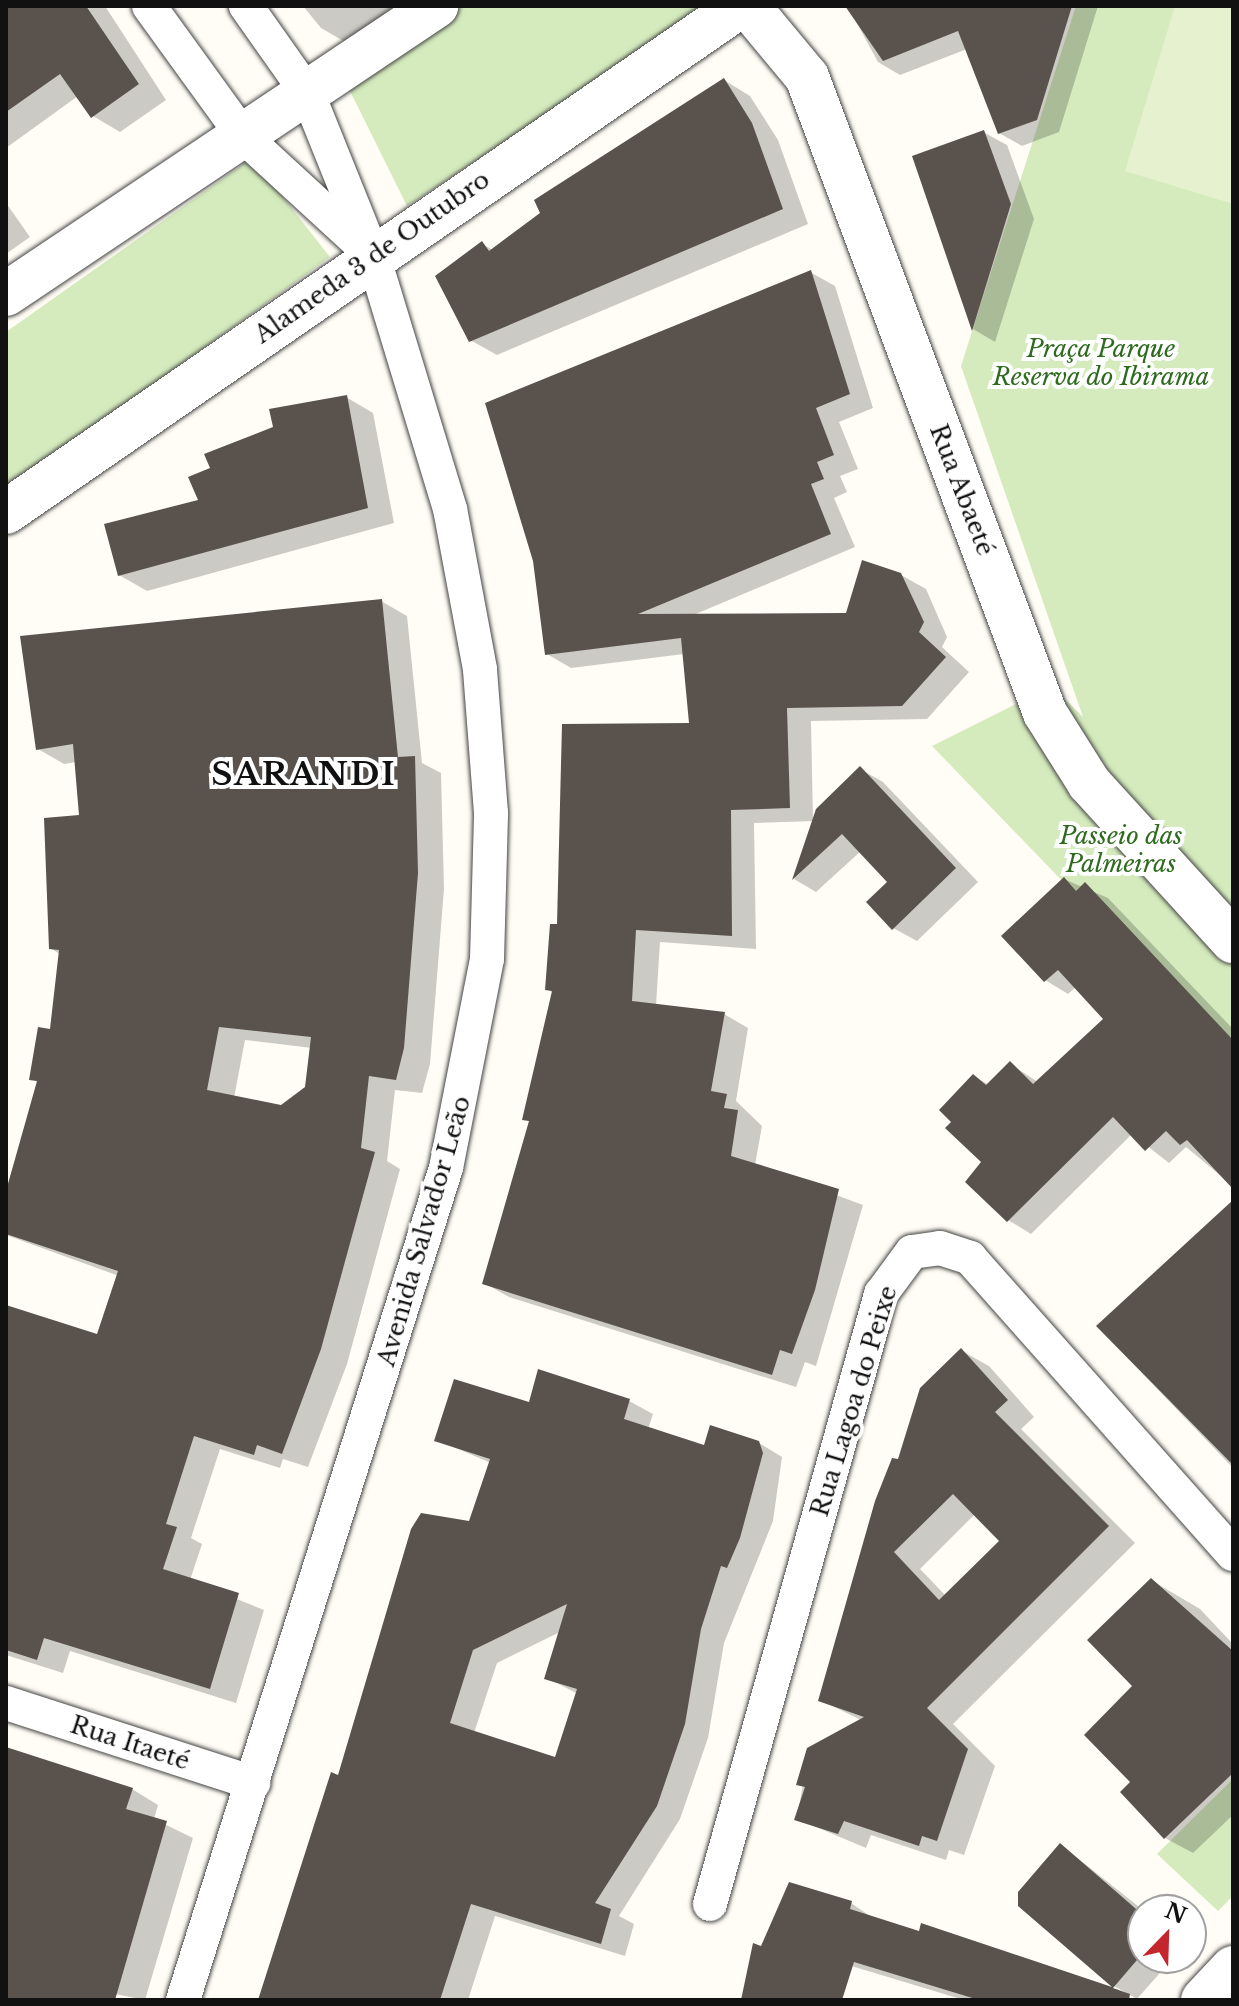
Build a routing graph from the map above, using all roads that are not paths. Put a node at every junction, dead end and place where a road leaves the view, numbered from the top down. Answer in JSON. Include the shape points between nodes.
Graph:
{"nodes":[{"id":1,"x":149,"y":6,"type":"edge"},
{"id":2,"x":246,"y":6,"type":"edge"},
{"id":3,"x":436,"y":6,"type":"edge"},
{"id":4,"x":740,"y":6,"type":"edge"},
{"id":5,"x":748,"y":6,"type":"edge"},
{"id":6,"x":308,"y":94,"type":"junction"},
{"id":7,"x":243,"y":136,"type":"junction"},
{"id":8,"x":373,"y":256,"type":"junction"},
{"id":9,"x":6,"y":294,"type":"edge"},
{"id":10,"x":6,"y":512,"type":"edge"},
{"id":11,"x":1233,"y":941,"type":"edge"},
{"id":12,"x":1233,"y":1554,"type":"edge"},
{"id":13,"x":6,"y":1703,"type":"edge"},
{"id":14,"x":253,"y":1783,"type":"junction"},
{"id":15,"x":710,"y":1904,"type":"dead end"},
{"id":16,"x":1233,"y":1968,"type":"edge"},
{"id":17,"x":183,"y":2000,"type":"edge"},
{"id":18,"x":1203,"y":2000,"type":"edge"}],
"edges":[{"from":1,"to":7,"type":"street"},
{"from":2,"to":6,"type":"street","name":"Avenida Salvador Leão"},
{"from":3,"to":6,"type":"street"},
{"from":4,"to":8,"type":"street","name":"Alameda 3 de Outubro"},
{"from":5,"to":11,"type":"street","name":"Rua Abaeté","via":[[807,77],[1045,713],[1089,783]]},
{"from":6,"to":7,"type":"street"},
{"from":6,"to":8,"type":"street","name":"Avenida Salvador Leão"},
{"from":7,"to":8,"type":"street"},
{"from":7,"to":9,"type":"street"},
{"from":8,"to":10,"type":"street","name":"Alameda 3 de Outubro"},
{"from":8,"to":14,"type":"street","name":"Avenida Salvador Leão","via":[[450,509],[480,669],[491,813],[487,959],[446,1168]]},
{"from":12,"to":15,"type":"street","name":"Rua Lagoa do Peixe","via":[[970,1258],[940,1248],[912,1252],[881,1294]]},
{"from":13,"to":14,"type":"street","name":"Rua Itaeté"},
{"from":14,"to":17,"type":"street","name":"Avenida Salvador Leão"},
{"from":16,"to":18,"type":"street"}]}
